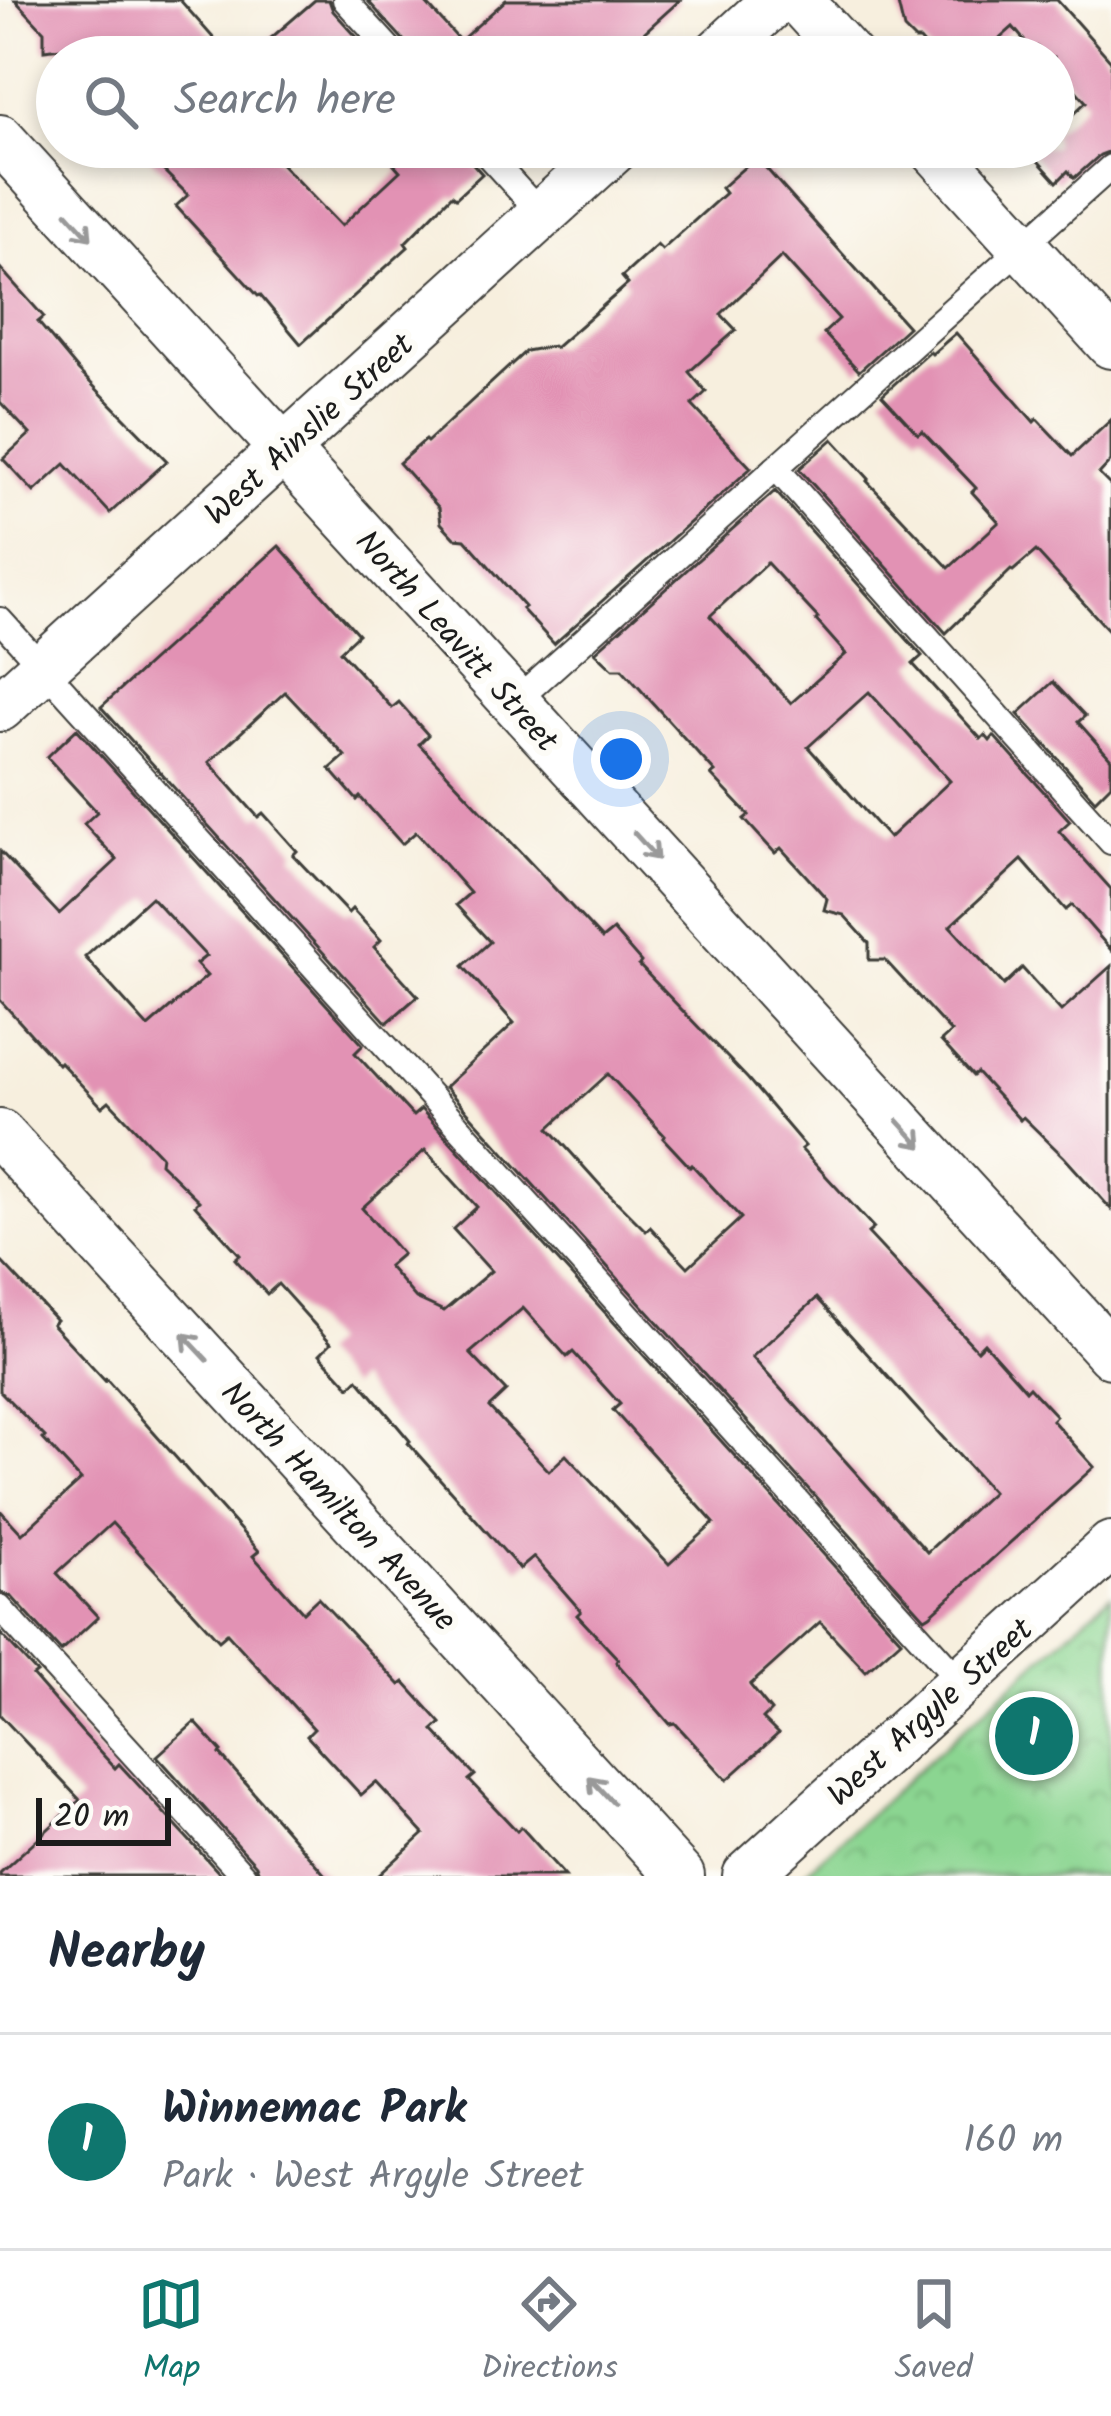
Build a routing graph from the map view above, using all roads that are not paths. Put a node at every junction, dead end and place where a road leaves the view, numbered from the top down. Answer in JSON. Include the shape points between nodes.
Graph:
{"nodes":[{"id":1,"x":345,"y":0,"type":"edge"},
{"id":2,"x":776,"y":0,"type":"edge"},
{"id":3,"x":798,"y":0,"type":"edge"},
{"id":4,"x":378,"y":36,"type":"edge"},
{"id":5,"x":737,"y":36,"type":"edge"},
{"id":6,"x":831,"y":36,"type":"edge"},
{"id":7,"x":0,"y":140,"type":"edge"},
{"id":8,"x":1111,"y":167,"type":"edge"},
{"id":9,"x":499,"y":168,"type":"edge"},
{"id":10,"x":593,"y":168,"type":"edge"},
{"id":11,"x":951,"y":168,"type":"edge"},
{"id":12,"x":542,"y":215,"type":"junction"},
{"id":13,"x":1023,"y":247,"type":"junction"},
{"id":14,"x":1111,"y":344,"type":"edge"},
{"id":15,"x":284,"y":450,"type":"junction"},
{"id":16,"x":776,"y":467,"type":"junction"},
{"id":17,"x":0,"y":620,"type":"edge"},
{"id":18,"x":44,"y":668,"type":"junction"},
{"id":19,"x":515,"y":703,"type":"junction"},
{"id":20,"x":0,"y":707,"type":"edge"},
{"id":21,"x":1111,"y":842,"type":"edge"},
{"id":22,"x":0,"y":1135,"type":"edge"},
{"id":23,"x":1111,"y":1354,"type":"edge"},
{"id":24,"x":1111,"y":1546,"type":"edge"},
{"id":25,"x":0,"y":1608,"type":"edge"},
{"id":26,"x":961,"y":1682,"type":"junction"},
{"id":27,"x":244,"y":1876,"type":"edge"},
{"id":28,"x":680,"y":1876,"type":"edge"},
{"id":29,"x":747,"y":1876,"type":"edge"}],
"edges":[{"from":1,"to":4,"type":"lane"},
{"from":2,"to":5,"type":"street"},
{"from":3,"to":6,"type":"street"},
{"from":7,"to":15,"type":"street","name":"North Leavitt Street","one_way":true},
{"from":8,"to":13,"type":"lane"},
{"from":9,"to":12,"type":"lane"},
{"from":10,"to":12,"type":"street","name":"West Ainslie Street"},
{"from":11,"to":13,"type":"street"},
{"from":12,"to":15,"type":"street","name":"West Ainslie Street"},
{"from":13,"to":14,"type":"street"},
{"from":13,"to":16,"type":"lane"},
{"from":15,"to":18,"type":"street","name":"West Ainslie Street"},
{"from":15,"to":19,"type":"street","name":"North Leavitt Street"},
{"from":16,"to":19,"type":"lane"},
{"from":16,"to":21,"type":"lane"},
{"from":17,"to":18,"type":"lane"},
{"from":18,"to":20,"type":"street","name":"West Ainslie Street"},
{"from":18,"to":26,"type":"lane"},
{"from":19,"to":23,"type":"street","name":"North Leavitt Street","one_way":true},
{"from":28,"to":22,"type":"street","name":"North Hamilton Avenue","one_way":true},
{"from":24,"to":26,"type":"street","name":"West Argyle Street"},
{"from":25,"to":27,"type":"lane"},
{"from":26,"to":29,"type":"street","name":"West Argyle Street"}]}
